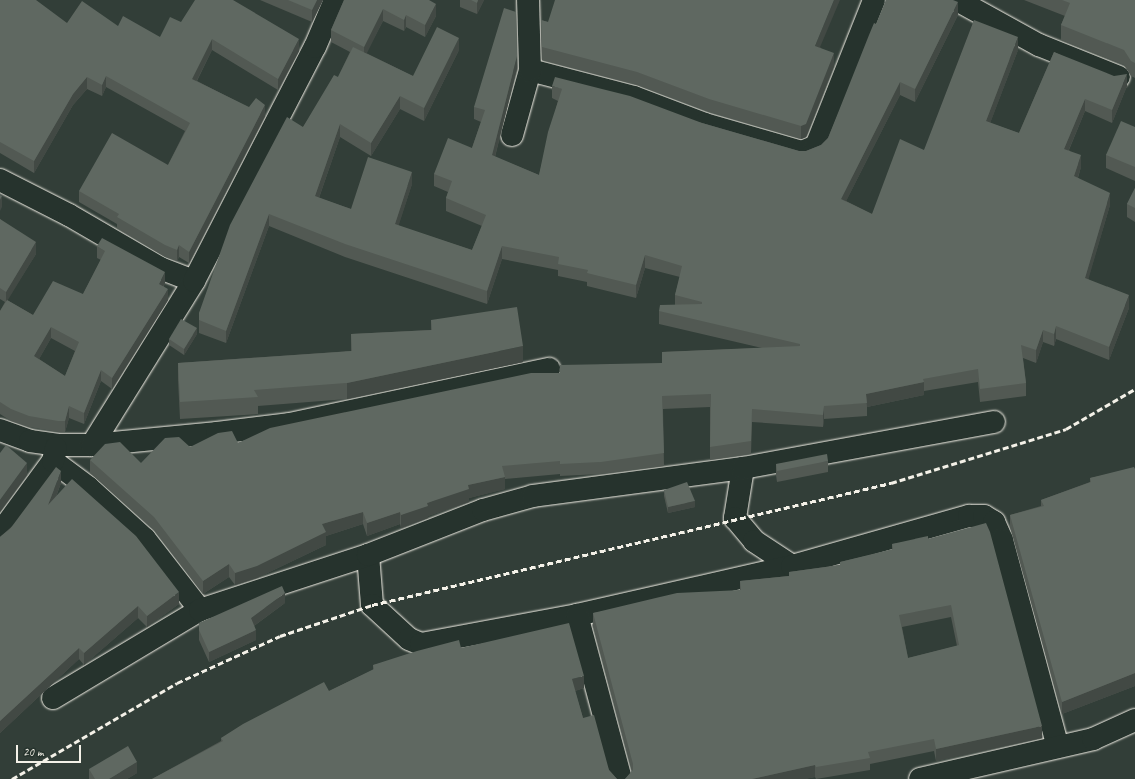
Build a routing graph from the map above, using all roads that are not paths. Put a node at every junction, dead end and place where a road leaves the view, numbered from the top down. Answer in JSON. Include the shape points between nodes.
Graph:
{"nodes":[{"id":1,"x":335,"y":0,"type":"edge"},
{"id":2,"x":528,"y":0,"type":"edge"},
{"id":3,"x":874,"y":0,"type":"edge"},
{"id":4,"x":957,"y":0,"type":"edge"},
{"id":5,"x":530,"y":70,"type":"junction"},
{"id":6,"x":1119,"y":77,"type":"edge"},
{"id":7,"x":512,"y":135,"type":"dead end"},
{"id":8,"x":0,"y":180,"type":"edge"},
{"id":9,"x":194,"y":281,"type":"junction"},
{"id":10,"x":549,"y":369,"type":"dead end"},
{"id":11,"x":994,"y":422,"type":"dead end"},
{"id":12,"x":0,"y":430,"type":"edge"},
{"id":13,"x":92,"y":445,"type":"junction"},
{"id":14,"x":55,"y":453,"type":"junction"},
{"id":15,"x":743,"y":468,"type":"junction"},
{"id":16,"x":0,"y":534,"type":"edge"},
{"id":17,"x":368,"y":555,"type":"junction"},
{"id":18,"x":792,"y":566,"type":"junction"},
{"id":19,"x":200,"y":610,"type":"junction"},
{"id":20,"x":577,"y":615,"type":"junction"},
{"id":21,"x":53,"y":698,"type":"dead end"},
{"id":22,"x":1135,"y":720,"type":"edge"},
{"id":23,"x":1058,"y":747,"type":"junction"},
{"id":24,"x":621,"y":779,"type":"edge"},
{"id":25,"x":920,"y":779,"type":"edge"}],
"edges":[{"from":1,"to":9,"type":"street","via":[[315,47]]},
{"from":2,"to":5,"type":"street"},
{"from":3,"to":5,"type":"street","via":[[816,146],[802,152],[706,124],[634,97]]},
{"from":4,"to":6,"type":"street","via":[[1039,45]]},
{"from":5,"to":7,"type":"street"},
{"from":8,"to":9,"type":"street","via":[[68,215],[160,268]]},
{"from":9,"to":13,"type":"street"},
{"from":10,"to":13,"type":"street","via":[[290,424]]},
{"from":11,"to":15,"type":"street"},
{"from":12,"to":14,"type":"street"},
{"from":13,"to":14,"type":"street"},
{"from":14,"to":16,"type":"street"},
{"from":14,"to":19,"type":"street","via":[[145,539]]},
{"from":15,"to":17,"type":"street","via":[[533,496],[483,510]]},
{"from":15,"to":18,"type":"street","via":[[735,518],[750,533],[754,541]]},
{"from":17,"to":19,"type":"street"},
{"from":17,"to":20,"type":"street","via":[[372,605],[409,639],[421,644]]},
{"from":18,"to":20,"type":"street"},
{"from":18,"to":23,"type":"street","via":[[968,516],[984,516],[994,522],[1002,540]]},
{"from":19,"to":21,"type":"street"},
{"from":20,"to":24,"type":"street"},
{"from":22,"to":23,"type":"street","via":[[1093,739]]},
{"from":23,"to":25,"type":"street"}]}
